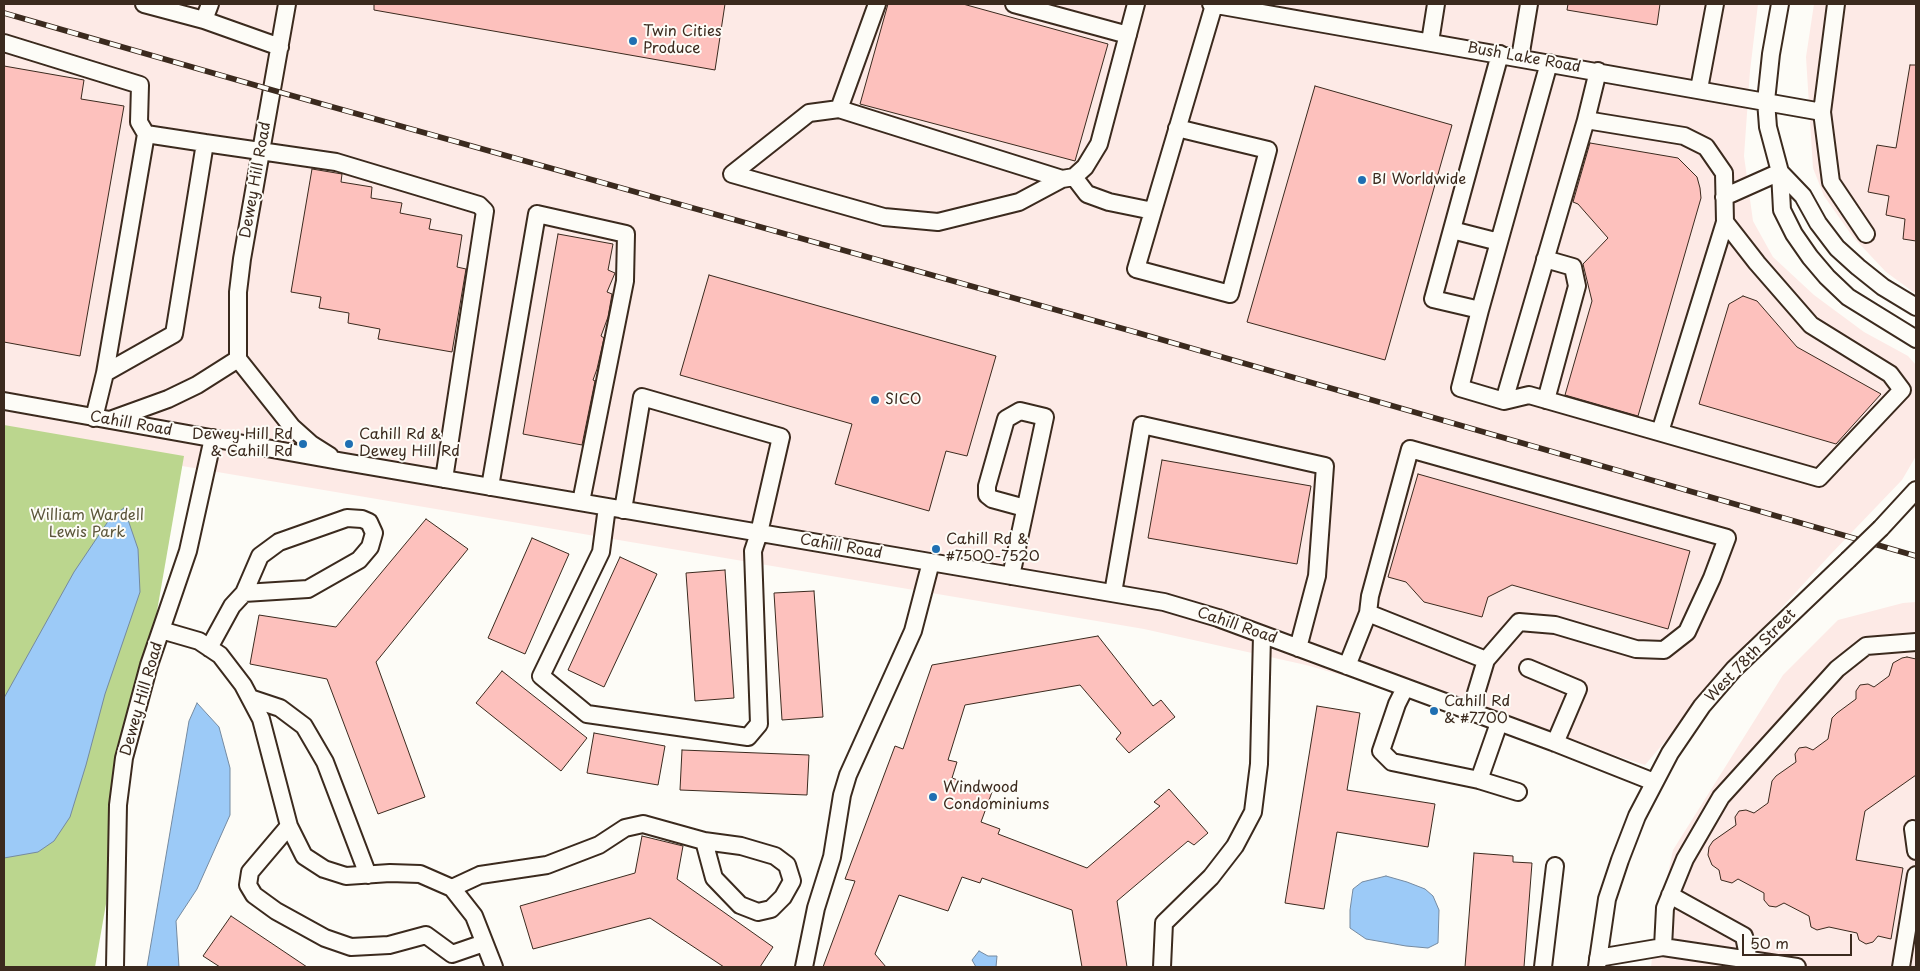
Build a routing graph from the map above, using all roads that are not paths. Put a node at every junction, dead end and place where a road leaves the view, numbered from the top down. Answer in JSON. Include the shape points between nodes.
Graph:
{"nodes":[{"id":1,"x":144,"y":4,"type":"edge"},
{"id":2,"x":210,"y":4,"type":"edge"},
{"id":3,"x":287,"y":4,"type":"edge"},
{"id":4,"x":877,"y":4,"type":"edge"},
{"id":5,"x":1014,"y":4,"type":"edge"},
{"id":6,"x":1136,"y":4,"type":"edge"},
{"id":7,"x":1212,"y":4,"type":"edge"},
{"id":8,"x":1436,"y":4,"type":"edge"},
{"id":9,"x":1529,"y":4,"type":"edge"},
{"id":10,"x":1715,"y":4,"type":"edge"},
{"id":11,"x":1780,"y":4,"type":"edge"},
{"id":12,"x":1836,"y":4,"type":"edge"},
{"id":13,"x":204,"y":20,"type":"junction"},
{"id":14,"x":1128,"y":35,"type":"junction"},
{"id":15,"x":1430,"y":42,"type":"junction"},
{"id":16,"x":4,"y":43,"type":"edge"},
{"id":17,"x":280,"y":47,"type":"junction"},
{"id":18,"x":1500,"y":54,"type":"junction"},
{"id":19,"x":1520,"y":58,"type":"junction"},
{"id":20,"x":1549,"y":63,"type":"junction"},
{"id":21,"x":1598,"y":71,"type":"junction"},
{"id":22,"x":1699,"y":89,"type":"junction"},
{"id":23,"x":1766,"y":101,"type":"junction"},
{"id":24,"x":839,"y":110,"type":"junction"},
{"id":25,"x":1822,"y":112,"type":"junction"},
{"id":26,"x":1586,"y":120,"type":"junction"},
{"id":27,"x":1177,"y":128,"type":"junction"},
{"id":28,"x":146,"y":134,"type":"junction"},
{"id":29,"x":205,"y":143,"type":"junction"},
{"id":30,"x":261,"y":152,"type":"junction"},
{"id":31,"x":1780,"y":172,"type":"junction"},
{"id":32,"x":1068,"y":178,"type":"junction"},
{"id":33,"x":1724,"y":197,"type":"junction"},
{"id":34,"x":1153,"y":210,"type":"junction"},
{"id":35,"x":1725,"y":222,"type":"junction"},
{"id":36,"x":1452,"y":230,"type":"junction"},
{"id":37,"x":1866,"y":234,"type":"dead end"},
{"id":38,"x":1499,"y":242,"type":"junction"},
{"id":39,"x":1546,"y":259,"type":"junction"},
{"id":40,"x":1916,"y":307,"type":"edge"},
{"id":41,"x":1480,"y":310,"type":"junction"},
{"id":42,"x":1916,"y":339,"type":"edge"},
{"id":43,"x":238,"y":359,"type":"junction"},
{"id":44,"x":105,"y":373,"type":"junction"},
{"id":45,"x":1546,"y":400,"type":"junction"},
{"id":46,"x":4,"y":401,"type":"edge"},
{"id":47,"x":1504,"y":401,"type":"junction"},
{"id":48,"x":102,"y":419,"type":"junction"},
{"id":49,"x":1660,"y":432,"type":"junction"},
{"id":50,"x":213,"y":438,"type":"junction"},
{"id":51,"x":339,"y":461,"type":"junction"},
{"id":52,"x":444,"y":479,"type":"junction"},
{"id":53,"x":490,"y":487,"type":"junction"},
{"id":54,"x":1916,"y":490,"type":"edge"},
{"id":55,"x":580,"y":502,"type":"junction"},
{"id":56,"x":615,"y":508,"type":"junction"},
{"id":57,"x":1025,"y":508,"type":"junction"},
{"id":58,"x":760,"y":533,"type":"junction"},
{"id":59,"x":931,"y":562,"type":"junction"},
{"id":60,"x":1011,"y":576,"type":"junction"},
{"id":61,"x":244,"y":593,"type":"junction"},
{"id":62,"x":1113,"y":594,"type":"junction"},
{"id":63,"x":1368,"y":613,"type":"junction"},
{"id":64,"x":161,"y":630,"type":"junction"},
{"id":65,"x":1262,"y":635,"type":"junction"},
{"id":66,"x":1916,"y":642,"type":"edge"},
{"id":67,"x":209,"y":648,"type":"junction"},
{"id":68,"x":1298,"y":648,"type":"junction"},
{"id":69,"x":1486,"y":660,"type":"junction"},
{"id":70,"x":1347,"y":666,"type":"junction"},
{"id":71,"x":1528,"y":668,"type":"dead end"},
{"id":72,"x":1405,"y":688,"type":"junction"},
{"id":73,"x":250,"y":698,"type":"junction"},
{"id":74,"x":1470,"y":713,"type":"junction"},
{"id":75,"x":1499,"y":723,"type":"junction"},
{"id":76,"x":1555,"y":743,"type":"junction"},
{"id":77,"x":1479,"y":780,"type":"junction"},
{"id":78,"x":1654,"y":782,"type":"junction"},
{"id":79,"x":1518,"y":792,"type":"dead end"},
{"id":80,"x":289,"y":826,"type":"junction"},
{"id":81,"x":1913,"y":829,"type":"dead end"},
{"id":82,"x":704,"y":841,"type":"junction"},
{"id":83,"x":1916,"y":851,"type":"edge"},
{"id":84,"x":1555,"y":866,"type":"dead end"},
{"id":85,"x":368,"y":875,"type":"junction"},
{"id":86,"x":1916,"y":875,"type":"edge"},
{"id":87,"x":452,"y":888,"type":"junction"},
{"id":88,"x":1670,"y":895,"type":"junction"},
{"id":89,"x":484,"y":942,"type":"junction"},
{"id":90,"x":1663,"y":947,"type":"junction"},
{"id":91,"x":1750,"y":961,"type":"junction"},
{"id":92,"x":1598,"y":963,"type":"edge"},
{"id":93,"x":115,"y":967,"type":"edge"},
{"id":94,"x":494,"y":967,"type":"edge"},
{"id":95,"x":804,"y":967,"type":"edge"},
{"id":96,"x":1162,"y":967,"type":"edge"},
{"id":97,"x":1543,"y":967,"type":"edge"},
{"id":98,"x":1797,"y":967,"type":"edge"},
{"id":99,"x":1901,"y":967,"type":"edge"}],
"edges":[{"from":1,"to":13,"type":"street"},
{"from":2,"to":13,"type":"street"},
{"from":3,"to":17,"type":"street","name":"Dewey Hill Road"},
{"from":4,"to":24,"type":"street"},
{"from":5,"to":14,"type":"street"},
{"from":6,"to":14,"type":"street"},
{"from":7,"to":15,"type":"street","name":"Bush Lake Road"},
{"from":7,"to":27,"type":"street"},
{"from":8,"to":15,"type":"street"},
{"from":9,"to":19,"type":"street"},
{"from":10,"to":22,"type":"street"},
{"from":11,"to":23,"type":"street"},
{"from":12,"to":25,"type":"street"},
{"from":13,"to":17,"type":"street"},
{"from":14,"to":32,"type":"street","via":[[1099,144],[1085,167]]},
{"from":15,"to":18,"type":"street","name":"Bush Lake Road"},
{"from":16,"to":28,"type":"street","via":[[140,84],[139,122]]},
{"from":17,"to":30,"type":"street","name":"Dewey Hill Road"},
{"from":18,"to":19,"type":"street","name":"Bush Lake Road"},
{"from":18,"to":36,"type":"street"},
{"from":19,"to":20,"type":"street","name":"Bush Lake Road"},
{"from":20,"to":21,"type":"street","name":"Bush Lake Road"},
{"from":20,"to":38,"type":"street"},
{"from":21,"to":22,"type":"street","name":"Bush Lake Road"},
{"from":21,"to":26,"type":"street"},
{"from":22,"to":23,"type":"street","name":"Bush Lake Road"},
{"from":23,"to":25,"type":"street","name":"Bush Lake Road"},
{"from":23,"to":31,"type":"street","via":[[1768,127]]},
{"from":24,"to":32,"type":"street"},
{"from":24,"to":32,"type":"street","via":[[809,113],[732,174],[884,217],[938,222],[1019,202]]},
{"from":25,"to":37,"type":"street","via":[[1831,182]]},
{"from":26,"to":33,"type":"street","via":[[1684,136],[1706,146],[1724,173]]},
{"from":26,"to":39,"type":"street"},
{"from":27,"to":34,"type":"street"},
{"from":27,"to":34,"type":"street","via":[[1268,150],[1230,294],[1136,268]]},
{"from":28,"to":29,"type":"street"},
{"from":28,"to":44,"type":"street"},
{"from":29,"to":30,"type":"street"},
{"from":29,"to":44,"type":"street","via":[[174,334]]},
{"from":30,"to":43,"type":"street","name":"Dewey Hill Road","via":[[238,292]]},
{"from":30,"to":52,"type":"street","via":[[336,162],[479,204],[485,211]]},
{"from":31,"to":33,"type":"street"},
{"from":31,"to":40,"type":"street","via":[[1803,196],[1818,224],[1837,248],[1883,287]]},
{"from":31,"to":42,"type":"street","via":[[1782,210],[1810,258],[1848,297]]},
{"from":32,"to":34,"type":"street","via":[[1087,194],[1109,202]]},
{"from":33,"to":35,"type":"street"},
{"from":35,"to":49,"type":"street"},
{"from":35,"to":49,"type":"street","via":[[1811,326],[1890,374],[1902,390],[1819,478]]},
{"from":36,"to":38,"type":"street"},
{"from":36,"to":41,"type":"street","via":[[1433,299]]},
{"from":38,"to":41,"type":"street"},
{"from":39,"to":45,"type":"street","via":[[1573,267],[1577,286]]},
{"from":39,"to":47,"type":"street"},
{"from":41,"to":47,"type":"street","via":[[1460,388]]},
{"from":43,"to":48,"type":"street","via":[[168,399]]},
{"from":43,"to":51,"type":"street","via":[[292,426]]},
{"from":44,"to":48,"type":"street"},
{"from":45,"to":47,"type":"street","via":[[1529,395]]},
{"from":45,"to":49,"type":"street"},
{"from":46,"to":48,"type":"street","name":"Cahill Road"},
{"from":48,"to":50,"type":"street","name":"Cahill Road"},
{"from":50,"to":51,"type":"street","name":"Cahill Road"},
{"from":50,"to":64,"type":"street","name":"Dewey Hill Road","via":[[188,551]]},
{"from":51,"to":52,"type":"street","name":"Cahill Road"},
{"from":52,"to":53,"type":"street","name":"Cahill Road"},
{"from":53,"to":55,"type":"street","name":"Cahill Road"},
{"from":53,"to":55,"type":"street","via":[[537,214],[626,234],[625,281]]},
{"from":54,"to":78,"type":"street","name":"West 78th Street","bridge":true,"via":[[1734,669],[1685,729]]},
{"from":55,"to":56,"type":"street","name":"Cahill Road"},
{"from":56,"to":58,"type":"street","name":"Cahill Road"},
{"from":56,"to":58,"type":"street","via":[[642,397],[781,437]]},
{"from":56,"to":58,"type":"street","via":[[601,552],[541,676],[587,714],[748,737],[759,724],[753,551]]},
{"from":57,"to":57,"type":"street","via":[[1045,417],[1020,411],[1006,419],[987,486],[992,499]]},
{"from":57,"to":60,"type":"street"},
{"from":58,"to":59,"type":"street","name":"Cahill Road"},
{"from":59,"to":60,"type":"street","name":"Cahill Road"},
{"from":59,"to":95,"type":"street","via":[[913,632],[848,774],[832,857],[816,908]]},
{"from":60,"to":62,"type":"street","name":"Cahill Road"},
{"from":61,"to":61,"type":"street","via":[[260,556],[279,542],[347,518],[369,522],[374,533],[370,547],[359,560],[308,589]]},
{"from":61,"to":67,"type":"street","via":[[232,606]]},
{"from":62,"to":65,"type":"street","name":"Cahill Road","via":[[1164,602]]},
{"from":62,"to":68,"type":"street","via":[[1142,425],[1325,466],[1317,576]]},
{"from":63,"to":69,"type":"street"},
{"from":63,"to":69,"type":"street","via":[[1410,449],[1727,538],[1687,632],[1664,650],[1636,649],[1556,625],[1520,622]]},
{"from":63,"to":70,"type":"street"},
{"from":64,"to":67,"type":"street"},
{"from":64,"to":93,"type":"street","name":"Dewey Hill Road","via":[[124,758],[118,822]]},
{"from":65,"to":68,"type":"street","name":"Cahill Road"},
{"from":65,"to":96,"type":"street","via":[[1259,764],[1253,812],[1235,846],[1211,877],[1164,923]]},
{"from":66,"to":88,"type":"street","via":[[1866,646],[1837,669],[1721,797]]},
{"from":67,"to":73,"type":"street","via":[[220,655]]},
{"from":68,"to":70,"type":"street","name":"Cahill Road"},
{"from":69,"to":74,"type":"street"},
{"from":70,"to":72,"type":"street","name":"Cahill Road"},
{"from":71,"to":76,"type":"street","via":[[1578,689]]},
{"from":72,"to":74,"type":"street","name":"Cahill Road"},
{"from":72,"to":77,"type":"street","via":[[1381,751],[1392,762]]},
{"from":73,"to":80,"type":"street","via":[[261,719]]},
{"from":73,"to":85,"type":"street","via":[[280,708],[304,726],[325,762]]},
{"from":74,"to":75,"type":"street","name":"Cahill Road"},
{"from":75,"to":76,"type":"street","name":"Cahill Road"},
{"from":75,"to":77,"type":"street"},
{"from":76,"to":78,"type":"street","name":"Cahill Road"},
{"from":77,"to":79,"type":"street"},
{"from":78,"to":92,"type":"street","name":"West 78th Street","via":[[1637,816],[1607,899]]},
{"from":80,"to":85,"type":"street","via":[[304,856],[346,876]]},
{"from":80,"to":89,"type":"street","via":[[250,872],[248,885],[254,895],[276,911],[325,938],[351,947],[389,945],[426,935],[452,954]]},
{"from":81,"to":83,"type":"street"},
{"from":82,"to":82,"type":"street","via":[[741,846],[775,856],[788,865],[792,881],[783,897],[771,909],[758,912],[740,906],[714,878]]},
{"from":82,"to":87,"type":"street","via":[[642,824],[624,828],[599,846],[547,865],[480,875]]},
{"from":84,"to":97,"type":"street"},
{"from":85,"to":87,"type":"street","via":[[420,874]]},
{"from":86,"to":99,"type":"street"},
{"from":87,"to":89,"type":"street","via":[[474,916]]},
{"from":88,"to":90,"type":"street","via":[[1665,908]]},
{"from":88,"to":91,"type":"street","via":[[1744,936]]},
{"from":89,"to":94,"type":"street"},
{"from":90,"to":91,"type":"street"},
{"from":90,"to":92,"type":"street"},
{"from":91,"to":98,"type":"street"}]}
